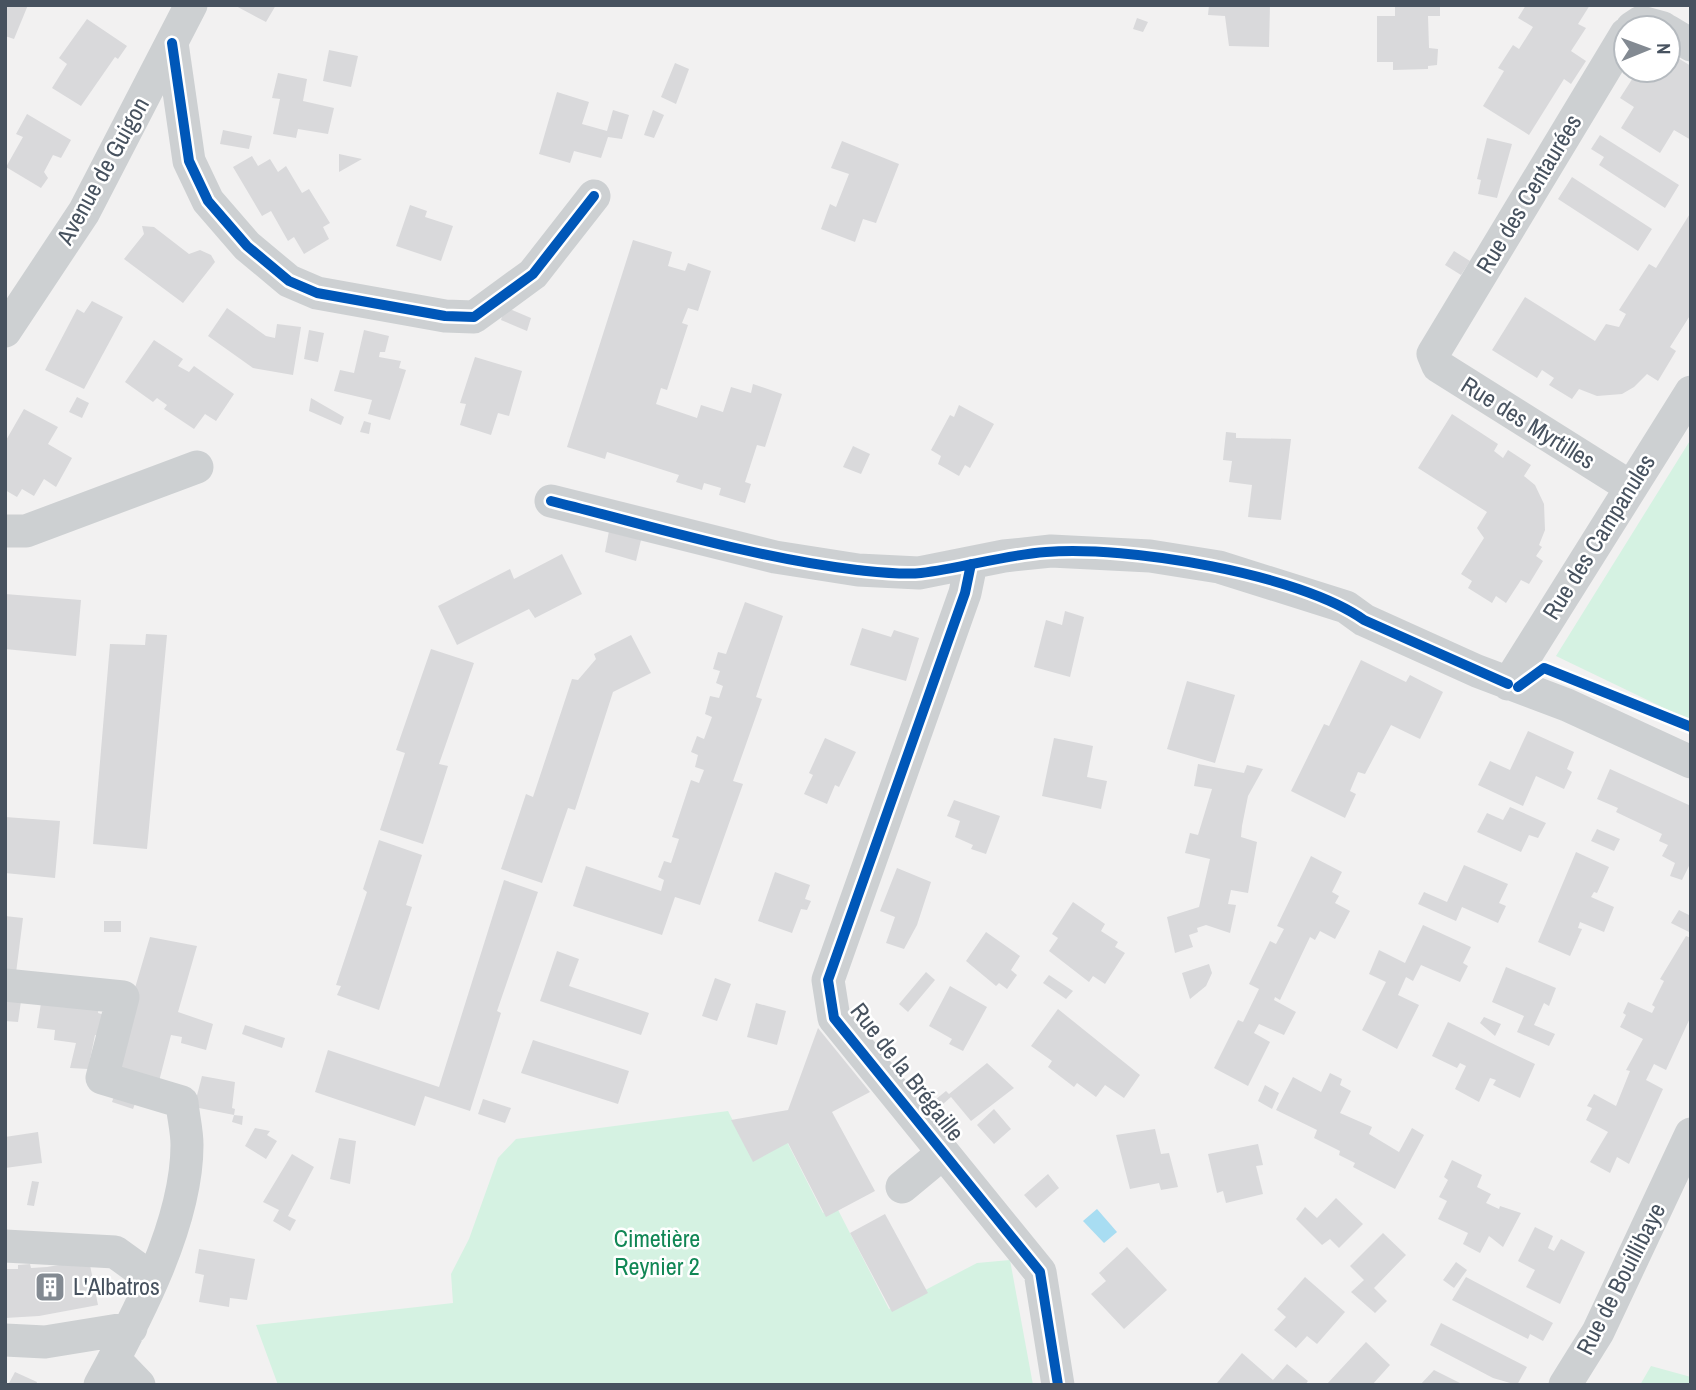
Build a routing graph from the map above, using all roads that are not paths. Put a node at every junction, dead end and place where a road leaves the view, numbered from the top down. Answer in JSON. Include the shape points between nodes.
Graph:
{"nodes":[{"id":1,"x":191,"y":5,"type":"edge"},
{"id":2,"x":172,"y":43,"type":"junction"},
{"id":3,"x":1612,"y":57,"type":"edge"},
{"id":4,"x":594,"y":197,"type":"dead end"},
{"id":5,"x":5,"y":331,"type":"edge"},
{"id":6,"x":1433,"y":354,"type":"joint"},
{"id":7,"x":1691,"y":392,"type":"edge"},
{"id":8,"x":197,"y":467,"type":"dead end"},
{"id":9,"x":1629,"y":486,"type":"junction"},
{"id":10,"x":551,"y":501,"type":"dead end"},
{"id":11,"x":5,"y":531,"type":"edge"},
{"id":12,"x":971,"y":564,"type":"junction"},
{"id":13,"x":1508,"y":684,"type":"junction"},
{"id":14,"x":1691,"y":762,"type":"edge"},
{"id":15,"x":5,"y":985,"type":"edge"},
{"id":16,"x":1691,"y":1134,"type":"edge"},
{"id":17,"x":943,"y":1153,"type":"junction"},
{"id":18,"x":902,"y":1187,"type":"dead end"},
{"id":19,"x":5,"y":1246,"type":"edge"},
{"id":20,"x":151,"y":1278,"type":"junction"},
{"id":21,"x":131,"y":1328,"type":"junction"},
{"id":22,"x":5,"y":1340,"type":"edge"},
{"id":23,"x":107,"y":1372,"type":"edge"},
{"id":24,"x":139,"y":1385,"type":"edge"},
{"id":25,"x":1058,"y":1385,"type":"edge"},
{"id":26,"x":1565,"y":1385,"type":"edge"}],
"edges":[{"from":1,"to":2,"type":"street","name":"Avenue de Guigon"},
{"from":2,"to":4,"type":"street","via":[[189,161],[208,201],[247,246],[289,281],[317,293],[474,317],[533,274]]},
{"from":2,"to":5,"type":"street","name":"Avenue de Guigon","via":[[84,212]]},
{"from":3,"to":6,"type":"street","name":"Rue des Centaurées"},
{"from":6,"to":9,"type":"street","name":"Rue des Myrtilles","via":[[1438,366]]},
{"from":7,"to":9,"type":"street","name":"Rue des Campanules"},
{"from":8,"to":11,"type":"street","via":[[26,531]]},
{"from":9,"to":13,"type":"street","name":"Rue des Campanules"},
{"from":10,"to":12,"type":"street","via":[[775,557],[846,568],[919,573]]},
{"from":12,"to":13,"type":"street","via":[[1004,555],[1051,551],[1150,556],[1220,567],[1346,607],[1364,620]]},
{"from":12,"to":17,"type":"street","name":"Rue de la Brégaille","via":[[965,593],[828,980],[834,1018]]},
{"from":13,"to":14,"type":"street","via":[[1567,705]]},
{"from":15,"to":20,"type":"street","via":[[123,997],[102,1078],[182,1102],[187,1146],[175,1222]]},
{"from":16,"to":26,"type":"street","name":"Rue de Bouillibaye","via":[[1598,1332]]},
{"from":17,"to":18,"type":"street"},
{"from":17,"to":25,"type":"street","name":"Rue de la Brégaille","via":[[1040,1272]]},
{"from":19,"to":20,"type":"street","via":[[115,1252]]},
{"from":20,"to":21,"type":"street"},
{"from":21,"to":22,"type":"street","via":[[45,1342]]},
{"from":21,"to":23,"type":"street"},
{"from":23,"to":24,"type":"street"}]}
